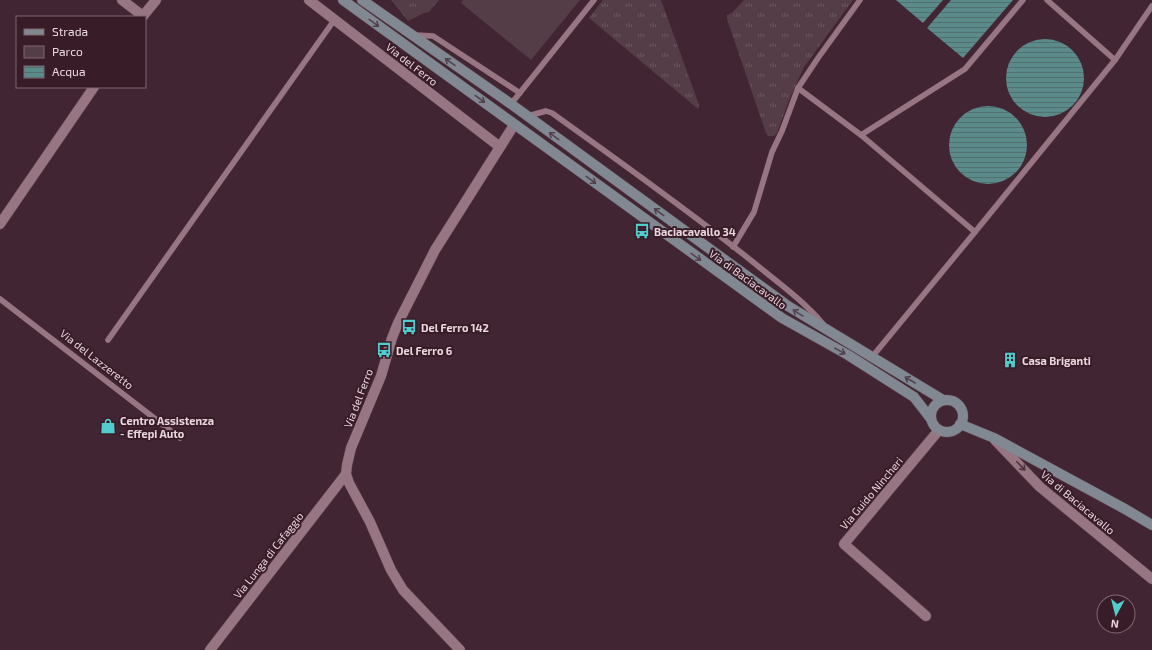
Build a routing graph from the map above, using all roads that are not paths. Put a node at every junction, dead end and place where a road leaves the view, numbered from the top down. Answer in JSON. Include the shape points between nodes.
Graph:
{"nodes":[{"id":1,"x":122,"y":0,"type":"edge"},
{"id":2,"x":156,"y":0,"type":"edge"},
{"id":3,"x":309,"y":0,"type":"edge"},
{"id":4,"x":343,"y":0,"type":"edge"},
{"id":5,"x":362,"y":0,"type":"edge"},
{"id":6,"x":594,"y":0,"type":"edge"},
{"id":7,"x":860,"y":0,"type":"edge"},
{"id":8,"x":1023,"y":0,"type":"edge"},
{"id":9,"x":1047,"y":0,"type":"edge"},
{"id":10,"x":1152,"y":6,"type":"edge"},
{"id":11,"x":143,"y":16,"type":"edge"},
{"id":12,"x":335,"y":19,"type":"junction"},
{"id":13,"x":411,"y":35,"type":"junction"},
{"id":14,"x":1116,"y":60,"type":"junction"},
{"id":15,"x":93,"y":88,"type":"edge"},
{"id":16,"x":798,"y":88,"type":"junction"},
{"id":17,"x":520,"y":93,"type":"junction"},
{"id":18,"x":511,"y":104,"type":"junction"},
{"id":19,"x":528,"y":116,"type":"junction"},
{"id":20,"x":514,"y":125,"type":"junction"},
{"id":21,"x":861,"y":135,"type":"junction"},
{"id":22,"x":500,"y":147,"type":"junction"},
{"id":23,"x":0,"y":224,"type":"edge"},
{"id":24,"x":975,"y":232,"type":"junction"},
{"id":25,"x":733,"y":247,"type":"junction"},
{"id":26,"x":0,"y":299,"type":"edge"},
{"id":27,"x":830,"y":332,"type":"junction"},
{"id":28,"x":108,"y":340,"type":"dead end"},
{"id":29,"x":872,"y":357,"type":"junction"},
{"id":30,"x":943,"y":400,"type":"junction"},
{"id":31,"x":931,"y":419,"type":"junction"},
{"id":32,"x":960,"y":424,"type":"junction"},
{"id":33,"x":939,"y":430,"type":"junction"},
{"id":34,"x":180,"y":438,"type":"dead end"},
{"id":35,"x":994,"y":438,"type":"junction"},
{"id":36,"x":346,"y":474,"type":"junction"},
{"id":37,"x":1125,"y":509,"type":"junction"},
{"id":38,"x":1152,"y":520,"type":"edge"},
{"id":39,"x":1152,"y":525,"type":"edge"},
{"id":40,"x":1152,"y":532,"type":"edge"},
{"id":41,"x":1152,"y":579,"type":"edge"},
{"id":42,"x":926,"y":616,"type":"dead end"},
{"id":43,"x":210,"y":650,"type":"edge"},
{"id":44,"x":460,"y":650,"type":"edge"}],
"edges":[{"from":1,"to":11,"type":"street"},
{"from":2,"to":11,"type":"street"},
{"from":3,"to":12,"type":"street","name":"Via del Ferro"},
{"from":4,"to":20,"type":"main road","name":"Via del Ferro","one_way":true},
{"from":5,"to":13,"type":"main road","name":"Via del Ferro"},
{"from":6,"to":17,"type":"lane"},
{"from":7,"to":16,"type":"lane"},
{"from":8,"to":21,"type":"lane","via":[[965,69]]},
{"from":9,"to":14,"type":"lane"},
{"from":10,"to":14,"type":"lane"},
{"from":12,"to":22,"type":"street","name":"Via del Ferro"},
{"from":12,"to":28,"type":"lane"},
{"from":13,"to":17,"type":"lane","via":[[433,36]]},
{"from":18,"to":13,"type":"main road","name":"Via del Ferro","one_way":true},
{"from":14,"to":24,"type":"lane"},
{"from":15,"to":23,"type":"street"},
{"from":16,"to":21,"type":"lane"},
{"from":16,"to":25,"type":"lane","via":[[772,152],[754,212]]},
{"from":17,"to":18,"type":"lane"},
{"from":18,"to":19,"type":"main road","name":"Via del Ferro"},
{"from":19,"to":25,"type":"lane","via":[[546,111],[552,114]]},
{"from":27,"to":19,"type":"main road","name":"Via di Baciacavallo","one_way":true,"via":[[788,306]]},
{"from":20,"to":22,"type":"street","name":"Via del Ferro"},
{"from":20,"to":31,"type":"main road","name":"Via di Baciacavallo","one_way":true,"via":[[782,318],[848,355],[914,398]]},
{"from":21,"to":24,"type":"lane"},
{"from":22,"to":36,"type":"street","name":"Via del Ferro","via":[[435,250],[398,323],[351,448]]},
{"from":24,"to":29,"type":"lane"},
{"from":25,"to":27,"type":"lane","via":[[810,309]]},
{"from":26,"to":34,"type":"lane","name":"Via del Lazzeretto"},
{"from":27,"to":29,"type":"main road","name":"Via di Baciacavallo"},
{"from":30,"to":29,"type":"main road","name":"Via di Baciacavallo","one_way":true},
{"from":30,"to":31,"type":"main road","via":[[933,407]]},
{"from":30,"to":32,"type":"main road","name":"Via di Baciacavallo","via":[[951,400],[960,408],[963,413]]},
{"from":31,"to":33,"type":"main road","name":"Via di Baciacavallo"},
{"from":32,"to":33,"type":"main road","via":[[950,432]]},
{"from":32,"to":35,"type":"main road","name":"Via di Baciacavallo"},
{"from":33,"to":42,"type":"street","name":"Via Guido Nincheri","via":[[844,544]]},
{"from":35,"to":37,"type":"main road","name":"Via di Baciacavallo"},
{"from":35,"to":41,"type":"street","name":"Via di Baciacavallo","one_way":true,"via":[[1040,487]]},
{"from":36,"to":43,"type":"street","name":"Via Lunga di Cafaggio"},
{"from":36,"to":44,"type":"street","via":[[403,590]]},
{"from":37,"to":38,"type":"main road"},
{"from":37,"to":39,"type":"main road"},
{"from":37,"to":40,"type":"main road"}]}
